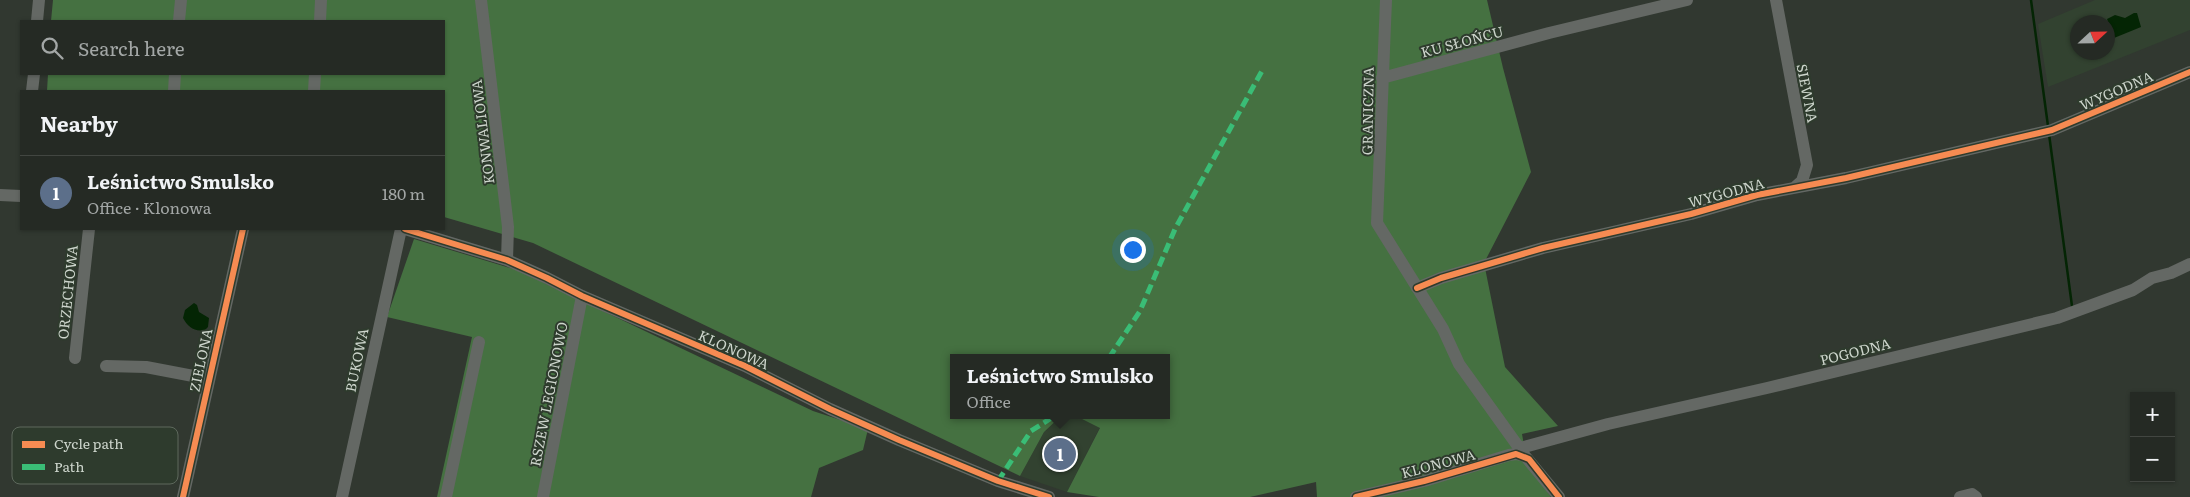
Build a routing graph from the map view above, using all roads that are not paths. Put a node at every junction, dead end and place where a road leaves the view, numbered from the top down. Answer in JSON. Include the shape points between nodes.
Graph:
{"nodes":[{"id":1,"x":39,"y":0,"type":"edge"},
{"id":2,"x":181,"y":0,"type":"edge"},
{"id":3,"x":321,"y":0,"type":"edge"},
{"id":4,"x":481,"y":0,"type":"edge"},
{"id":5,"x":1386,"y":0,"type":"edge"},
{"id":6,"x":1687,"y":0,"type":"edge"},
{"id":7,"x":1776,"y":0,"type":"edge"},
{"id":8,"x":37,"y":20,"type":"edge"},
{"id":9,"x":179,"y":20,"type":"edge"},
{"id":10,"x":320,"y":20,"type":"edge"},
{"id":11,"x":2190,"y":72,"type":"edge"},
{"id":12,"x":34,"y":75,"type":"edge"},
{"id":13,"x":175,"y":75,"type":"edge"},
{"id":14,"x":315,"y":75,"type":"edge"},
{"id":15,"x":1382,"y":78,"type":"junction"},
{"id":16,"x":32,"y":90,"type":"edge"},
{"id":17,"x":174,"y":90,"type":"edge"},
{"id":18,"x":314,"y":90,"type":"edge"},
{"id":19,"x":1794,"y":188,"type":"junction"},
{"id":20,"x":0,"y":195,"type":"edge"},
{"id":21,"x":20,"y":196,"type":"edge"},
{"id":22,"x":89,"y":230,"type":"edge"},
{"id":23,"x":243,"y":230,"type":"edge"},
{"id":24,"x":405,"y":230,"type":"edge"},
{"id":25,"x":408,"y":230,"type":"edge"},
{"id":26,"x":507,"y":260,"type":"junction"},
{"id":27,"x":2190,"y":264,"type":"edge"},
{"id":28,"x":1418,"y":288,"type":"junction"},
{"id":29,"x":582,"y":296,"type":"junction"},
{"id":30,"x":479,"y":342,"type":"dead end"},
{"id":31,"x":75,"y":358,"type":"dead end"},
{"id":32,"x":106,"y":366,"type":"dead end"},
{"id":33,"x":209,"y":379,"type":"junction"},
{"id":34,"x":1523,"y":452,"type":"junction"},
{"id":35,"x":183,"y":497,"type":"edge"},
{"id":36,"x":342,"y":497,"type":"edge"},
{"id":37,"x":446,"y":497,"type":"edge"},
{"id":38,"x":543,"y":497,"type":"edge"},
{"id":39,"x":1049,"y":497,"type":"edge"},
{"id":40,"x":1356,"y":497,"type":"edge"},
{"id":41,"x":1559,"y":497,"type":"edge"},
{"id":42,"x":1960,"y":497,"type":"edge"},
{"id":43,"x":1976,"y":497,"type":"edge"}],
"edges":[{"from":1,"to":8,"type":"street"},
{"from":2,"to":9,"type":"street"},
{"from":3,"to":10,"type":"street"},
{"from":4,"to":26,"type":"street","name":"KONWALIOWA","via":[[508,227]]},
{"from":5,"to":15,"type":"street","name":"GRANICZNA"},
{"from":6,"to":15,"type":"street","name":"KU SŁOŃCU"},
{"from":7,"to":19,"type":"street","name":"SIEWNA","via":[[1807,165],[1802,181]]},
{"from":11,"to":19,"type":"street","name":"WYGODNA","via":[[2048,131]]},
{"from":12,"to":16,"type":"street"},
{"from":13,"to":17,"type":"street"},
{"from":14,"to":18,"type":"street"},
{"from":15,"to":28,"type":"street","name":"GRANICZNA","via":[[1377,222]]},
{"from":19,"to":28,"type":"street","name":"WYGODNA","via":[[1543,248],[1441,278]]},
{"from":20,"to":21,"type":"street"},
{"from":22,"to":31,"type":"street","name":"ORZECHOWA"},
{"from":23,"to":33,"type":"street","name":"ZIELONA"},
{"from":24,"to":36,"type":"street","name":"BUKOWA"},
{"from":25,"to":26,"type":"street","name":"KLONOWA"},
{"from":26,"to":29,"type":"street","name":"KLONOWA"},
{"from":27,"to":34,"type":"street","name":"POGODNA","via":[[2152,278],[2133,290],[2057,318],[1616,422]]},
{"from":28,"to":34,"type":"street","via":[[1443,329],[1459,364]]},
{"from":29,"to":38,"type":"street","name":"RSZEW LEGIONOWO"},
{"from":29,"to":39,"type":"street","name":"KLONOWA","via":[[745,366],[898,440],[998,481]]},
{"from":30,"to":37,"type":"street"},
{"from":32,"to":33,"type":"street","via":[[146,367]]},
{"from":33,"to":35,"type":"street","name":"ZIELONA"},
{"from":34,"to":40,"type":"street","name":"KLONOWA"},
{"from":34,"to":41,"type":"street"},
{"from":42,"to":43,"type":"street","via":[[1972,494]]}]}
